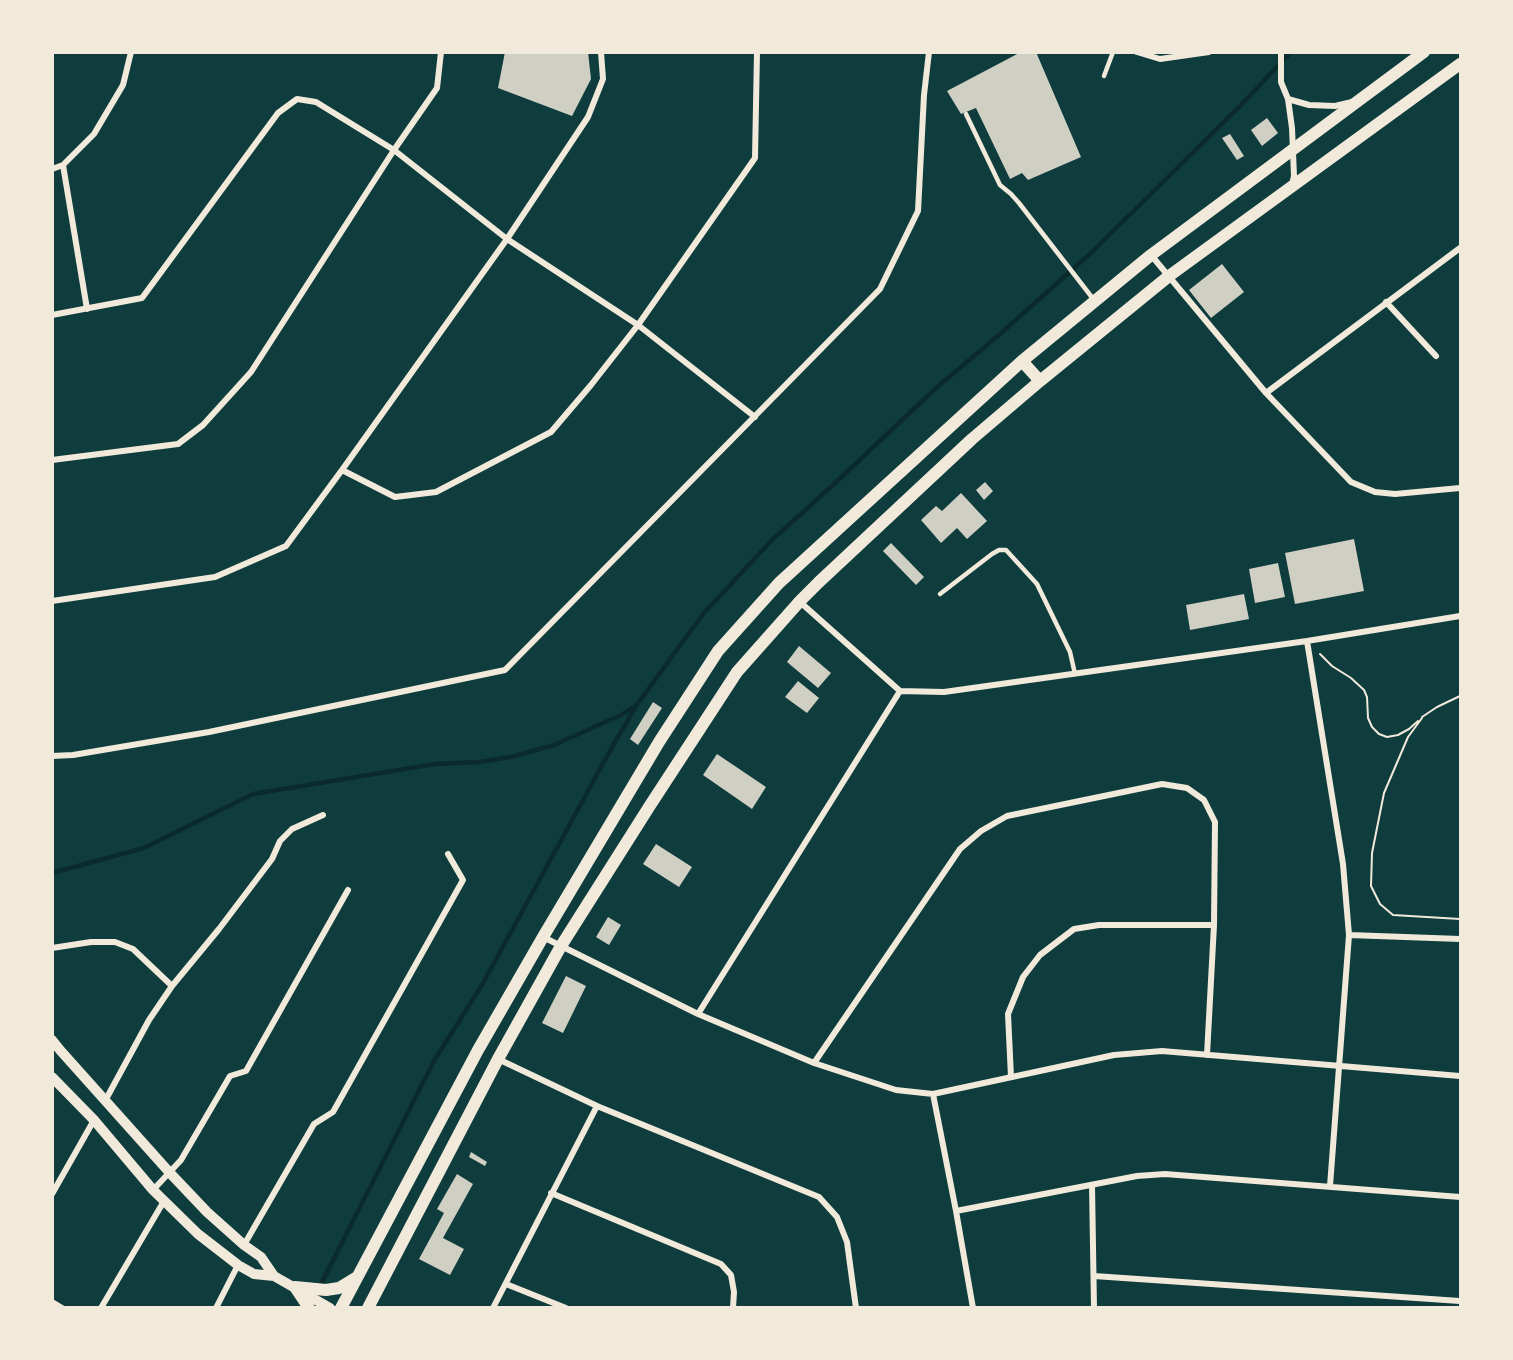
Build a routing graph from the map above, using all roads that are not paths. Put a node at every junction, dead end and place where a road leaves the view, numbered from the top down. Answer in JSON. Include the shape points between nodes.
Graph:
{"nodes":[{"id":1,"x":131,"y":52,"type":"edge"},
{"id":2,"x":441,"y":52,"type":"edge"},
{"id":3,"x":601,"y":52,"type":"edge"},
{"id":4,"x":757,"y":52,"type":"edge"},
{"id":5,"x":929,"y":52,"type":"edge"},
{"id":6,"x":1113,"y":52,"type":"edge"},
{"id":7,"x":1137,"y":52,"type":"edge"},
{"id":8,"x":1209,"y":52,"type":"edge"},
{"id":9,"x":1281,"y":52,"type":"edge"},
{"id":10,"x":1424,"y":52,"type":"edge"},
{"id":11,"x":1408,"y":58,"type":"edge"},
{"id":12,"x":1461,"y":64,"type":"edge"},
{"id":13,"x":1104,"y":76,"type":"dead end"},
{"id":14,"x":1288,"y":99,"type":"junction"},
{"id":15,"x":1358,"y":100,"type":"junction"},
{"id":16,"x":966,"y":114,"type":"dead end"},
{"id":17,"x":1293,"y":149,"type":"junction"},
{"id":18,"x":394,"y":150,"type":"junction"},
{"id":19,"x":63,"y":165,"type":"junction"},
{"id":20,"x":52,"y":169,"type":"edge"},
{"id":21,"x":1290,"y":189,"type":"junction"},
{"id":22,"x":507,"y":239,"type":"junction"},
{"id":23,"x":1461,"y":248,"type":"edge"},
{"id":24,"x":1151,"y":255,"type":"junction"},
{"id":25,"x":1169,"y":276,"type":"junction"},
{"id":26,"x":1095,"y":302,"type":"junction"},
{"id":27,"x":1386,"y":302,"type":"junction"},
{"id":28,"x":87,"y":309,"type":"junction"},
{"id":29,"x":52,"y":315,"type":"edge"},
{"id":30,"x":638,"y":325,"type":"junction"},
{"id":31,"x":1436,"y":356,"type":"dead end"},
{"id":32,"x":1022,"y":361,"type":"junction"},
{"id":33,"x":1040,"y":381,"type":"junction"},
{"id":34,"x":1266,"y":393,"type":"junction"},
{"id":35,"x":755,"y":417,"type":"junction"},
{"id":36,"x":52,"y":460,"type":"edge"},
{"id":37,"x":342,"y":470,"type":"junction"},
{"id":38,"x":1461,"y":488,"type":"edge"},
{"id":39,"x":940,"y":594,"type":"dead end"},
{"id":40,"x":52,"y":601,"type":"edge"},
{"id":41,"x":800,"y":601,"type":"junction"},
{"id":42,"x":1461,"y":616,"type":"edge"},
{"id":43,"x":1307,"y":641,"type":"junction"},
{"id":44,"x":1075,"y":674,"type":"junction"},
{"id":45,"x":900,"y":691,"type":"junction"},
{"id":46,"x":52,"y":756,"type":"edge"},
{"id":47,"x":323,"y":815,"type":"dead end"},
{"id":48,"x":448,"y":854,"type":"dead end"},
{"id":49,"x":348,"y":890,"type":"dead end"},
{"id":50,"x":1214,"y":925,"type":"junction"},
{"id":51,"x":1349,"y":935,"type":"junction"},
{"id":52,"x":543,"y":937,"type":"junction"},
{"id":53,"x":1461,"y":939,"type":"edge"},
{"id":54,"x":561,"y":946,"type":"junction"},
{"id":55,"x":52,"y":948,"type":"edge"},
{"id":56,"x":172,"y":986,"type":"junction"},
{"id":57,"x":698,"y":1014,"type":"junction"},
{"id":58,"x":52,"y":1040,"type":"edge"},
{"id":59,"x":56,"y":1048,"type":"edge"},
{"id":60,"x":1207,"y":1055,"type":"junction"},
{"id":61,"x":498,"y":1059,"type":"junction"},
{"id":62,"x":814,"y":1063,"type":"junction"},
{"id":63,"x":1339,"y":1066,"type":"junction"},
{"id":64,"x":1461,"y":1076,"type":"edge"},
{"id":65,"x":52,"y":1077,"type":"edge"},
{"id":66,"x":1011,"y":1077,"type":"junction"},
{"id":67,"x":933,"y":1094,"type":"junction"},
{"id":68,"x":105,"y":1101,"type":"junction"},
{"id":69,"x":597,"y":1106,"type":"junction"},
{"id":70,"x":94,"y":1120,"type":"junction"},
{"id":71,"x":170,"y":1173,"type":"junction"},
{"id":72,"x":1092,"y":1185,"type":"junction"},
{"id":73,"x":1330,"y":1186,"type":"junction"},
{"id":74,"x":153,"y":1190,"type":"junction"},
{"id":75,"x":551,"y":1193,"type":"junction"},
{"id":76,"x":52,"y":1194,"type":"edge"},
{"id":77,"x":1461,"y":1197,"type":"edge"},
{"id":78,"x":164,"y":1202,"type":"junction"},
{"id":79,"x":956,"y":1211,"type":"junction"},
{"id":80,"x":244,"y":1245,"type":"junction"},
{"id":81,"x":238,"y":1265,"type":"junction"},
{"id":82,"x":274,"y":1276,"type":"junction"},
{"id":83,"x":358,"y":1276,"type":"junction"},
{"id":84,"x":1094,"y":1276,"type":"junction"},
{"id":85,"x":506,"y":1284,"type":"junction"},
{"id":86,"x":295,"y":1287,"type":"joint"},
{"id":87,"x":313,"y":1297,"type":"edge"},
{"id":88,"x":1461,"y":1301,"type":"edge"},
{"id":89,"x":52,"y":1302,"type":"edge"},
{"id":90,"x":326,"y":1305,"type":"edge"},
{"id":91,"x":62,"y":1308,"type":"edge"},
{"id":92,"x":101,"y":1308,"type":"edge"},
{"id":93,"x":216,"y":1308,"type":"edge"},
{"id":94,"x":341,"y":1308,"type":"edge"},
{"id":95,"x":368,"y":1308,"type":"edge"},
{"id":96,"x":493,"y":1308,"type":"edge"},
{"id":97,"x":566,"y":1308,"type":"edge"},
{"id":98,"x":733,"y":1308,"type":"edge"},
{"id":99,"x":856,"y":1308,"type":"edge"},
{"id":100,"x":972,"y":1308,"type":"edge"},
{"id":101,"x":1094,"y":1308,"type":"edge"}],
"edges":[{"from":1,"to":19,"type":"street","via":[[123,85],[94,134]]},
{"from":2,"to":18,"type":"street","via":[[436,88]]},
{"from":3,"to":22,"type":"street","via":[[603,79],[588,117]]},
{"from":4,"to":30,"type":"street","via":[[755,158]]},
{"from":5,"to":35,"type":"street","via":[[918,211],[880,289]]},
{"from":6,"to":13,"type":"lane"},
{"from":7,"to":8,"type":"street","via":[[1160,59]]},
{"from":9,"to":14,"type":"street","via":[[1281,82]]},
{"from":10,"to":11,"type":"main road"},
{"from":11,"to":15,"type":"main road"},
{"from":12,"to":21,"type":"main road"},
{"from":14,"to":15,"type":"street","via":[[1326,106]]},
{"from":14,"to":17,"type":"street"},
{"from":15,"to":17,"type":"main road"},
{"from":16,"to":26,"type":"lane","via":[[1000,185],[1019,203]]},
{"from":17,"to":21,"type":"street","via":[[1294,176]]},
{"from":17,"to":24,"type":"main road"},
{"from":18,"to":22,"type":"street"},
{"from":18,"to":28,"type":"street","via":[[316,102],[297,99],[278,113],[142,298]]},
{"from":18,"to":36,"type":"street","via":[[251,372],[203,425],[178,444]]},
{"from":19,"to":20,"type":"street"},
{"from":19,"to":28,"type":"street"},
{"from":21,"to":25,"type":"main road"},
{"from":22,"to":30,"type":"street"},
{"from":22,"to":37,"type":"street"},
{"from":23,"to":27,"type":"street"},
{"from":24,"to":25,"type":"street"},
{"from":24,"to":26,"type":"main road"},
{"from":25,"to":33,"type":"main road"},
{"from":25,"to":34,"type":"street"},
{"from":26,"to":32,"type":"main road"},
{"from":27,"to":31,"type":"street"},
{"from":27,"to":34,"type":"street"},
{"from":28,"to":29,"type":"street"},
{"from":30,"to":35,"type":"street"},
{"from":30,"to":37,"type":"street","via":[[551,432],[436,492],[395,497]]},
{"from":32,"to":33,"type":"main road"},
{"from":32,"to":52,"type":"main road","via":[[779,583],[718,651],[658,742]]},
{"from":33,"to":41,"type":"main road","via":[[972,439]]},
{"from":34,"to":38,"type":"street","via":[[1351,482],[1375,492],[1395,494]]},
{"from":35,"to":46,"type":"street","via":[[505,670],[209,732]]},
{"from":37,"to":40,"type":"street","via":[[286,546],[215,577]]},
{"from":39,"to":44,"type":"lane","via":[[992,554],[1006,550],[1037,584],[1070,652]]},
{"from":41,"to":45,"type":"street"},
{"from":41,"to":54,"type":"main road","via":[[737,672]]},
{"from":42,"to":43,"type":"street"},
{"from":43,"to":44,"type":"street"},
{"from":43,"to":51,"type":"street","via":[[1343,864]]},
{"from":44,"to":45,"type":"street","via":[[944,692]]},
{"from":45,"to":57,"type":"street"},
{"from":47,"to":56,"type":"street","via":[[292,829],[280,841],[272,859]]},
{"from":48,"to":80,"type":"street","via":[[464,880],[333,1113],[314,1124]]},
{"from":49,"to":71,"type":"street","via":[[246,1071],[230,1076]]},
{"from":50,"to":60,"type":"street"},
{"from":50,"to":62,"type":"street","via":[[1215,822],[1204,800],[1187,788],[1162,784],[1007,816],[960,849]]},
{"from":50,"to":66,"type":"street","via":[[1099,925],[1074,929],[1040,955],[1019,986],[1008,1014]]},
{"from":51,"to":53,"type":"street"},
{"from":51,"to":63,"type":"street"},
{"from":52,"to":54,"type":"street"},
{"from":52,"to":83,"type":"main road"},
{"from":54,"to":57,"type":"street"},
{"from":54,"to":61,"type":"main road"},
{"from":55,"to":56,"type":"street","via":[[115,942],[133,949]]},
{"from":56,"to":68,"type":"street"},
{"from":57,"to":62,"type":"street"},
{"from":58,"to":59,"type":"street"},
{"from":59,"to":68,"type":"street"},
{"from":60,"to":63,"type":"street"},
{"from":60,"to":66,"type":"street","via":[[1162,1051],[1114,1055]]},
{"from":61,"to":69,"type":"street"},
{"from":61,"to":95,"type":"main road"},
{"from":62,"to":67,"type":"street","via":[[896,1090]]},
{"from":63,"to":64,"type":"street"},
{"from":63,"to":73,"type":"street"},
{"from":65,"to":70,"type":"street"},
{"from":66,"to":67,"type":"street"},
{"from":67,"to":79,"type":"street"},
{"from":68,"to":71,"type":"street"},
{"from":69,"to":75,"type":"street"},
{"from":69,"to":99,"type":"street","via":[[819,1197],[837,1217],[847,1242]]},
{"from":70,"to":74,"type":"street"},
{"from":70,"to":76,"type":"street"},
{"from":71,"to":74,"type":"street"},
{"from":71,"to":80,"type":"street"},
{"from":72,"to":73,"type":"street","via":[[1164,1174]]},
{"from":72,"to":79,"type":"street"},
{"from":72,"to":84,"type":"street"},
{"from":73,"to":77,"type":"street"},
{"from":74,"to":78,"type":"street"},
{"from":75,"to":85,"type":"street"},
{"from":75,"to":98,"type":"street","via":[[721,1264],[731,1275]]},
{"from":78,"to":81,"type":"street"},
{"from":78,"to":92,"type":"street"},
{"from":79,"to":100,"type":"street"},
{"from":80,"to":82,"type":"street","via":[[261,1257]]},
{"from":81,"to":82,"type":"street","via":[[254,1274]]},
{"from":81,"to":93,"type":"street"},
{"from":82,"to":86,"type":"street"},
{"from":83,"to":87,"type":"main road"},
{"from":83,"to":94,"type":"main road"},
{"from":84,"to":88,"type":"street"},
{"from":84,"to":101,"type":"street"},
{"from":85,"to":96,"type":"street"},
{"from":85,"to":97,"type":"street"},
{"from":86,"to":87,"type":"main road"},
{"from":87,"to":90,"type":"street"},
{"from":89,"to":91,"type":"street"}]}
